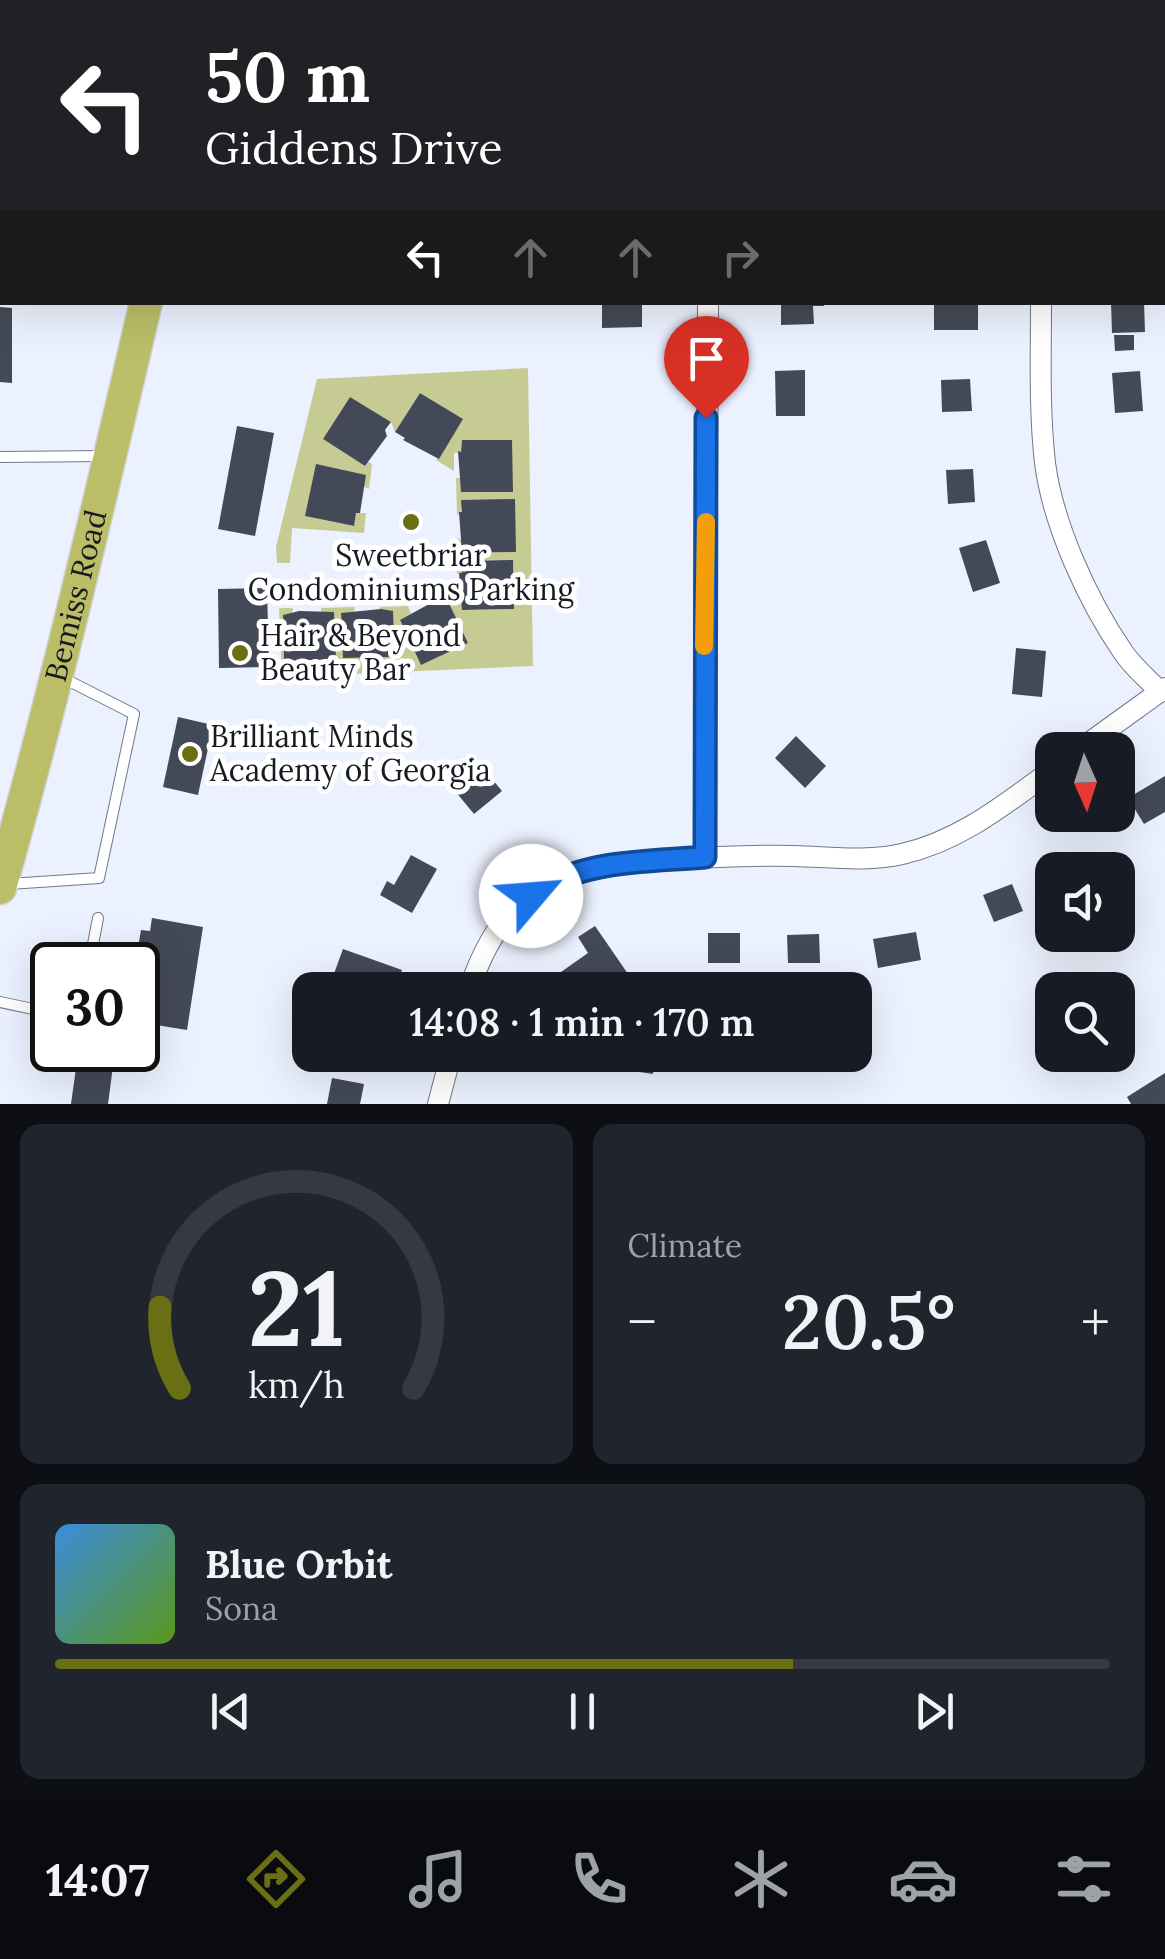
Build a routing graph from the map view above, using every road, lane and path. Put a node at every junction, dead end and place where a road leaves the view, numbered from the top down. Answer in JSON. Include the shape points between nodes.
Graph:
{"nodes":[{"id":1,"x":145,"y":305,"type":"edge"},
{"id":2,"x":708,"y":305,"type":"edge"},
{"id":3,"x":1041,"y":305,"type":"edge"},
{"id":4,"x":110,"y":456,"type":"junction"},
{"id":5,"x":0,"y":457,"type":"edge"},
{"id":6,"x":58,"y":676,"type":"junction"},
{"id":7,"x":1162,"y":690,"type":"edge"},
{"id":8,"x":1105,"y":732,"type":"edge"},
{"id":9,"x":1035,"y":782,"type":"edge"},
{"id":10,"x":705,"y":857,"type":"junction"},
{"id":11,"x":0,"y":886,"type":"edge"},
{"id":12,"x":98,"y":918,"type":"dead end"},
{"id":13,"x":93,"y":942,"type":"edge"},
{"id":14,"x":475,"y":972,"type":"edge"},
{"id":15,"x":0,"y":1002,"type":"edge"},
{"id":16,"x":30,"y":1008,"type":"edge"},
{"id":17,"x":446,"y":1072,"type":"edge"},
{"id":18,"x":438,"y":1104,"type":"edge"}],
"edges":[{"from":1,"to":4,"type":"main road","name":"Bemiss Road"},
{"from":2,"to":10,"type":"street"},
{"from":3,"to":7,"type":"street","via":[[1045,466],[1054,501],[1104,620],[1126,656]]},
{"from":4,"to":5,"type":"lane"},
{"from":4,"to":6,"type":"main road","name":"Bemiss Road"},
{"from":6,"to":11,"type":"main road","name":"Bemiss Road"},
{"from":6,"to":11,"type":"lane","via":[[134,714],[99,878]]},
{"from":7,"to":8,"type":"street"},
{"from":9,"to":10,"type":"street","via":[[970,829],[896,856]]},
{"from":10,"to":14,"type":"street","via":[[586,869],[550,881],[501,922]]},
{"from":12,"to":13,"type":"lane"},
{"from":15,"to":16,"type":"lane"},
{"from":17,"to":18,"type":"street"}]}
